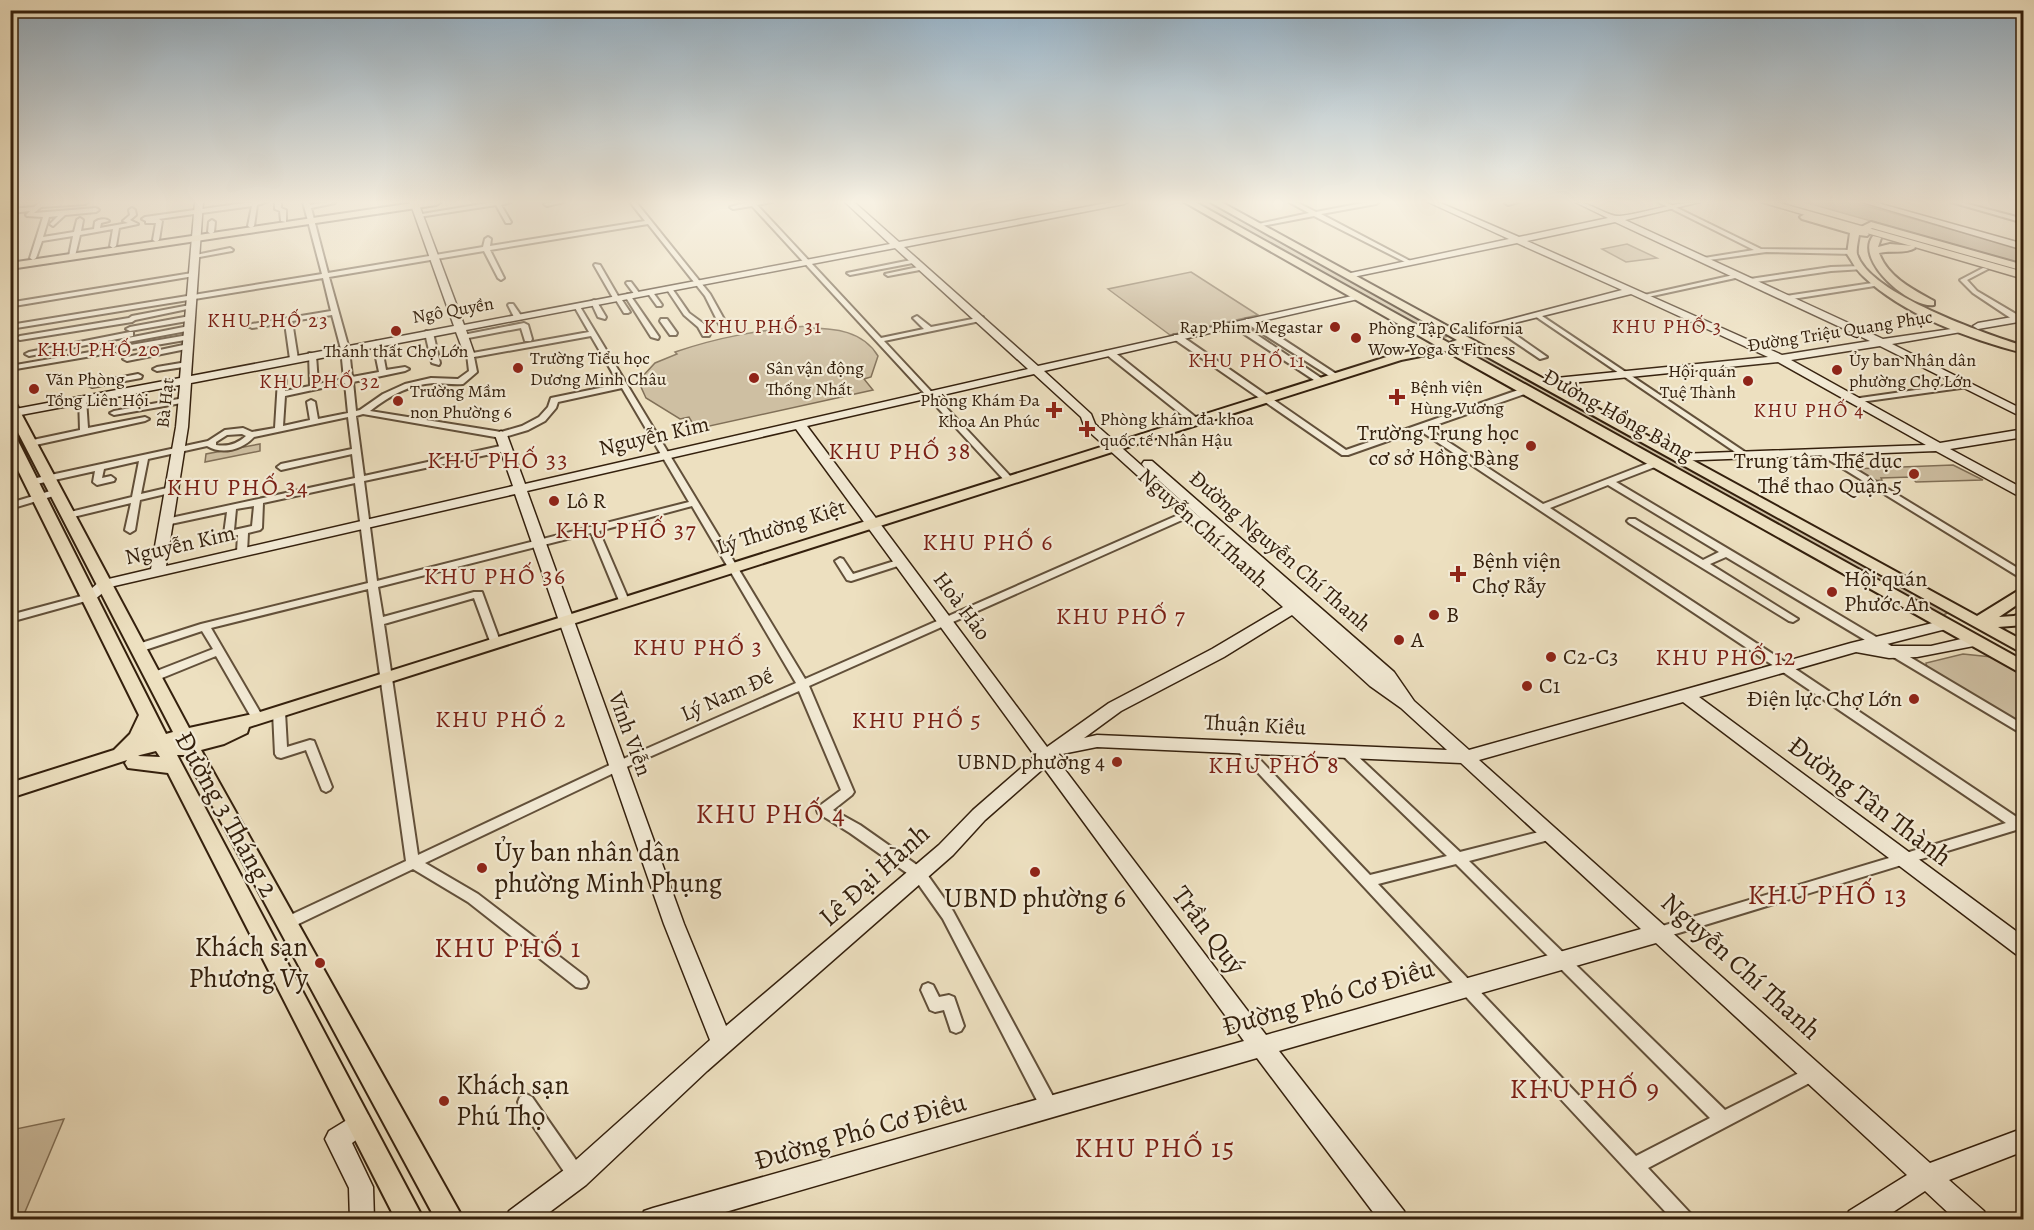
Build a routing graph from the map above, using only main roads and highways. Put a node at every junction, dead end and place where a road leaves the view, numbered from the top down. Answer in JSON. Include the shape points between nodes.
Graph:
{"nodes":[{"id":1,"x":27,"y":259,"type":"edge"},
{"id":2,"x":35,"y":259,"type":"edge"},
{"id":3,"x":1292,"y":259,"type":"edge"},
{"id":4,"x":1320,"y":259,"type":"edge"},
{"id":5,"x":1857,"y":259,"type":"edge"},
{"id":6,"x":1878,"y":259,"type":"edge"},
{"id":7,"x":1954,"y":259,"type":"edge"},
{"id":8,"x":1964,"y":259,"type":"edge"},
{"id":9,"x":1966,"y":259,"type":"edge"},
{"id":10,"x":10,"y":263,"type":"edge"},
{"id":11,"x":2024,"y":274,"type":"edge"},
{"id":12,"x":1879,"y":284,"type":"junction"},
{"id":13,"x":1901,"y":285,"type":"junction"},
{"id":14,"x":1378,"y":291,"type":"junction"},
{"id":15,"x":1358,"y":296,"type":"junction"},
{"id":16,"x":1978,"y":326,"type":"junction"},
{"id":17,"x":1961,"y":329,"type":"junction"},
{"id":18,"x":2024,"y":342,"type":"edge"},
{"id":19,"x":1463,"y":344,"type":"junction"},
{"id":20,"x":1441,"y":346,"type":"junction"},
{"id":21,"x":2024,"y":350,"type":"edge"},
{"id":22,"x":1545,"y":384,"type":"junction"},
{"id":23,"x":1527,"y":390,"type":"junction"},
{"id":24,"x":12,"y":410,"type":"edge"},
{"id":25,"x":10,"y":439,"type":"edge"},
{"id":26,"x":1679,"y":458,"type":"junction"},
{"id":27,"x":1657,"y":463,"type":"junction"},
{"id":28,"x":2024,"y":592,"type":"edge"},
{"id":29,"x":2021,"y":619,"type":"edge"},
{"id":30,"x":1978,"y":623,"type":"junction"},
{"id":31,"x":1945,"y":625,"type":"junction"},
{"id":32,"x":1974,"y":641,"type":"junction"},
{"id":33,"x":2019,"y":645,"type":"edge"},
{"id":34,"x":2024,"y":669,"type":"edge"},
{"id":35,"x":148,"y":715,"type":"junction"},
{"id":36,"x":258,"y":719,"type":"junction"},
{"id":37,"x":191,"y":747,"type":"junction"},
{"id":38,"x":168,"y":754,"type":"junction"},
{"id":39,"x":114,"y":758,"type":"junction"},
{"id":40,"x":10,"y":791,"type":"edge"},
{"id":41,"x":10,"y":803,"type":"edge"},
{"id":42,"x":411,"y":1220,"type":"edge"},
{"id":43,"x":451,"y":1220,"type":"edge"}],
"edges":[{"from":1,"to":10,"type":"main road"},
{"from":2,"to":10,"type":"main road"},
{"from":3,"to":15,"type":"main road"},
{"from":4,"to":14,"type":"main road","name":"Đường Hồng Bàng"},
{"from":5,"to":12,"type":"main road"},
{"from":6,"to":13,"type":"main road","via":[[1877,264]]},
{"from":7,"to":11,"type":"main road","via":[[1985,269]]},
{"from":8,"to":11,"type":"highway"},
{"from":9,"to":11,"type":"highway"},
{"from":12,"to":13,"type":"main road"},
{"from":12,"to":17,"type":"main road","via":[[1916,308]]},
{"from":13,"to":16,"type":"main road","via":[[1930,304]]},
{"from":14,"to":15,"type":"main road"},
{"from":14,"to":19,"type":"main road","name":"Đường Hồng Bàng"},
{"from":15,"to":20,"type":"main road"},
{"from":16,"to":17,"type":"main road"},
{"from":16,"to":18,"type":"main road"},
{"from":17,"to":21,"type":"main road"},
{"from":19,"to":20,"type":"main road"},
{"from":19,"to":20,"type":"main road"},
{"from":19,"to":22,"type":"main road","name":"Đường Hồng Bàng"},
{"from":19,"to":23,"type":"main road","name":"Đường Hồng Bàng"},
{"from":20,"to":36,"type":"main road","name":"Lý Thường Kiệt","via":[[1009,480],[876,529],[852,530]]},
{"from":22,"to":23,"type":"main road"},
{"from":22,"to":26,"type":"main road","name":"Đường Hồng Bàng"},
{"from":23,"to":27,"type":"main road","name":"Đường Hồng Bàng"},
{"from":24,"to":37,"type":"main road","name":"Đường 3 Tháng 2"},
{"from":25,"to":35,"type":"main road","name":"Đường 3 Tháng 2"},
{"from":26,"to":27,"type":"main road"},
{"from":26,"to":30,"type":"main road","name":"Đường Hồng Bàng"},
{"from":27,"to":31,"type":"main road","name":"Đường Hồng Bàng"},
{"from":28,"to":30,"type":"main road"},
{"from":29,"to":30,"type":"main road"},
{"from":29,"to":33,"type":"main road"},
{"from":30,"to":31,"type":"main road"},
{"from":30,"to":33,"type":"main road","name":"Đường Hồng Bàng"},
{"from":31,"to":32,"type":"main road","name":"Đường Hồng Bàng"},
{"from":32,"to":33,"type":"main road"},
{"from":32,"to":34,"type":"main road","name":"Đường Hồng Bàng"},
{"from":35,"to":38,"type":"main road","name":"Đường 3 Tháng 2"},
{"from":35,"to":39,"type":"main road","via":[[138,738]]},
{"from":36,"to":37,"type":"main road","name":"Lý Thường Kiệt"},
{"from":36,"to":37,"type":"main road","name":"Lý Thường Kiệt"},
{"from":37,"to":38,"type":"main road","name":"Lý Thường Kiệt"},
{"from":37,"to":43,"type":"main road","name":"Đường 3 Tháng 2"},
{"from":38,"to":39,"type":"main road","name":"Lý Thường Kiệt"},
{"from":38,"to":41,"type":"main road","name":"Lý Thường Kiệt"},
{"from":38,"to":42,"type":"main road","name":"Đường 3 Tháng 2"},
{"from":39,"to":40,"type":"main road","name":"Lý Thường Kiệt"}]}
